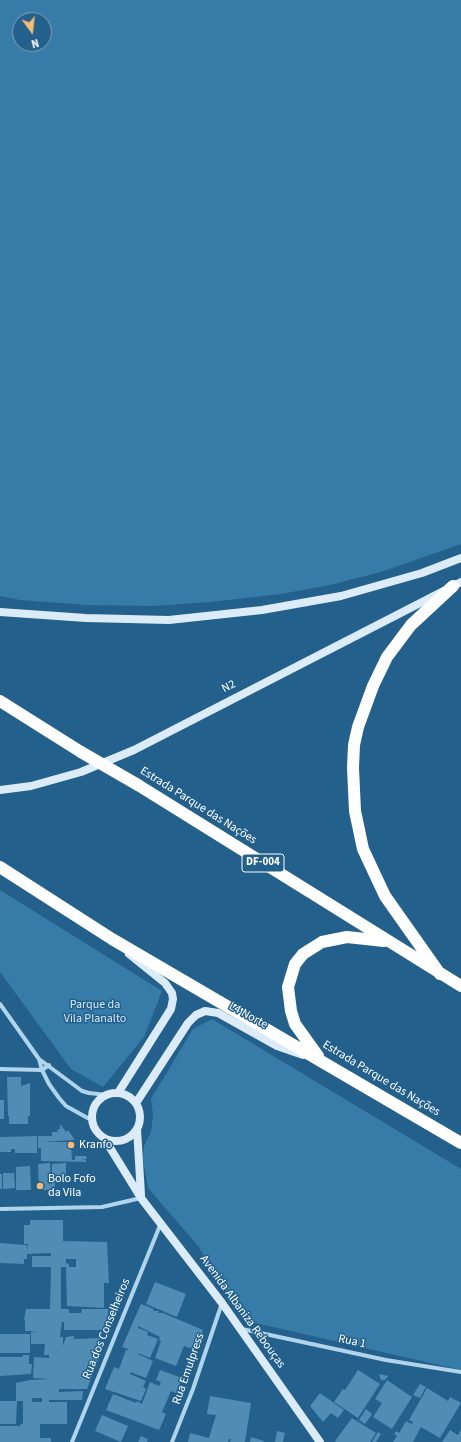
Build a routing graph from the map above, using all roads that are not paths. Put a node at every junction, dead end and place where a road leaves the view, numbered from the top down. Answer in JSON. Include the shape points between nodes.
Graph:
{"nodes":[{"id":1,"x":461,"y":558,"type":"edge"},
{"id":2,"x":457,"y":584,"type":"edge"},
{"id":3,"x":0,"y":612,"type":"edge"},
{"id":4,"x":0,"y":701,"type":"edge"},
{"id":5,"x":0,"y":790,"type":"edge"},
{"id":6,"x":0,"y":867,"type":"edge"},
{"id":7,"x":112,"y":939,"type":"junction"},
{"id":8,"x":389,"y":941,"type":"junction"},
{"id":9,"x":440,"y":974,"type":"junction"},
{"id":10,"x":461,"y":986,"type":"edge"},
{"id":11,"x":0,"y":1004,"type":"edge"},
{"id":12,"x":39,"y":1059,"type":"junction"},
{"id":13,"x":321,"y":1060,"type":"junction"},
{"id":14,"x":49,"y":1065,"type":"junction"},
{"id":15,"x":0,"y":1069,"type":"edge"},
{"id":16,"x":42,"y":1070,"type":"junction"},
{"id":17,"x":118,"y":1093,"type":"junction"},
{"id":18,"x":107,"y":1095,"type":"junction"},
{"id":19,"x":136,"y":1102,"type":"junction"},
{"id":20,"x":92,"y":1121,"type":"junction"},
{"id":21,"x":137,"y":1129,"type":"junction"},
{"id":22,"x":104,"y":1138,"type":"junction"},
{"id":23,"x":461,"y":1143,"type":"edge"},
{"id":24,"x":141,"y":1198,"type":"junction"},
{"id":25,"x":0,"y":1209,"type":"edge"},
{"id":26,"x":161,"y":1223,"type":"junction"},
{"id":27,"x":222,"y":1303,"type":"junction"},
{"id":28,"x":240,"y":1328,"type":"junction"},
{"id":29,"x":461,"y":1372,"type":"edge"},
{"id":30,"x":72,"y":1442,"type":"edge"},
{"id":31,"x":172,"y":1442,"type":"edge"},
{"id":32,"x":320,"y":1442,"type":"edge"}],
"edges":[{"from":1,"to":3,"type":"street","via":[[422,573],[341,596],[262,610],[169,620]]},
{"from":2,"to":5,"type":"street","name":"N2","via":[[134,750],[81,772],[31,786]]},
{"from":2,"to":9,"type":"highway","via":[[411,625],[387,657],[373,686],[354,745],[355,811],[363,849],[385,896]]},
{"from":4,"to":8,"type":"highway","name":"Estrada Parque das Nações","number":"DF-004","bridge":true},
{"from":6,"to":7,"type":"highway","name":"Estrada Parque das Nações"},
{"from":7,"to":13,"type":"highway","name":"Estrada Parque das Nações"},
{"from":7,"to":17,"type":"street","via":[[165,983],[172,992],[173,999],[171,1009]]},
{"from":8,"to":9,"type":"highway","name":"Estrada Parque das Nações","number":"DF-004"},
{"from":8,"to":13,"type":"highway","via":[[347,937],[329,940],[303,954],[295,964],[288,987],[291,1012],[300,1031]]},
{"from":9,"to":10,"type":"highway","name":"Estrada Parque das Nações","number":"DF-004"},
{"from":11,"to":12,"type":"street"},
{"from":12,"to":14,"type":"street"},
{"from":12,"to":16,"type":"street"},
{"from":13,"to":19,"type":"street","name":"L4 Norte","via":[[290,1051],[218,1013],[205,1011],[188,1023]]},
{"from":13,"to":23,"type":"highway","name":"Estrada Parque das Nações"},
{"from":14,"to":16,"type":"street"},
{"from":14,"to":18,"type":"street","via":[[82,1091]]},
{"from":15,"to":16,"type":"street"},
{"from":16,"to":20,"type":"street","via":[[48,1084],[66,1106]]},
{"from":17,"to":18,"type":"street"},
{"from":17,"to":19,"type":"street"},
{"from":18,"to":20,"type":"street","via":[[95,1106]]},
{"from":19,"to":21,"type":"street","via":[[140,1113]]},
{"from":20,"to":22,"type":"street","via":[[95,1129]]},
{"from":21,"to":22,"type":"street","via":[[131,1136],[122,1140]]},
{"from":21,"to":24,"type":"street"},
{"from":22,"to":24,"type":"street"},
{"from":24,"to":25,"type":"street","via":[[102,1207]]},
{"from":24,"to":26,"type":"street","name":"Avenida Albaniza Rebouças"},
{"from":26,"to":27,"type":"street","name":"Avenida Albaniza Rebouças"},
{"from":26,"to":30,"type":"street","name":"Rua dos Conselheiros"},
{"from":27,"to":28,"type":"street","name":"Avenida Albaniza Rebouças"},
{"from":27,"to":31,"type":"street","name":"Rua Emulpress","via":[[194,1389]]},
{"from":28,"to":29,"type":"street","name":"Rua 1","via":[[386,1360]]},
{"from":28,"to":32,"type":"street","name":"Avenida Albaniza Rebouças"}]}
